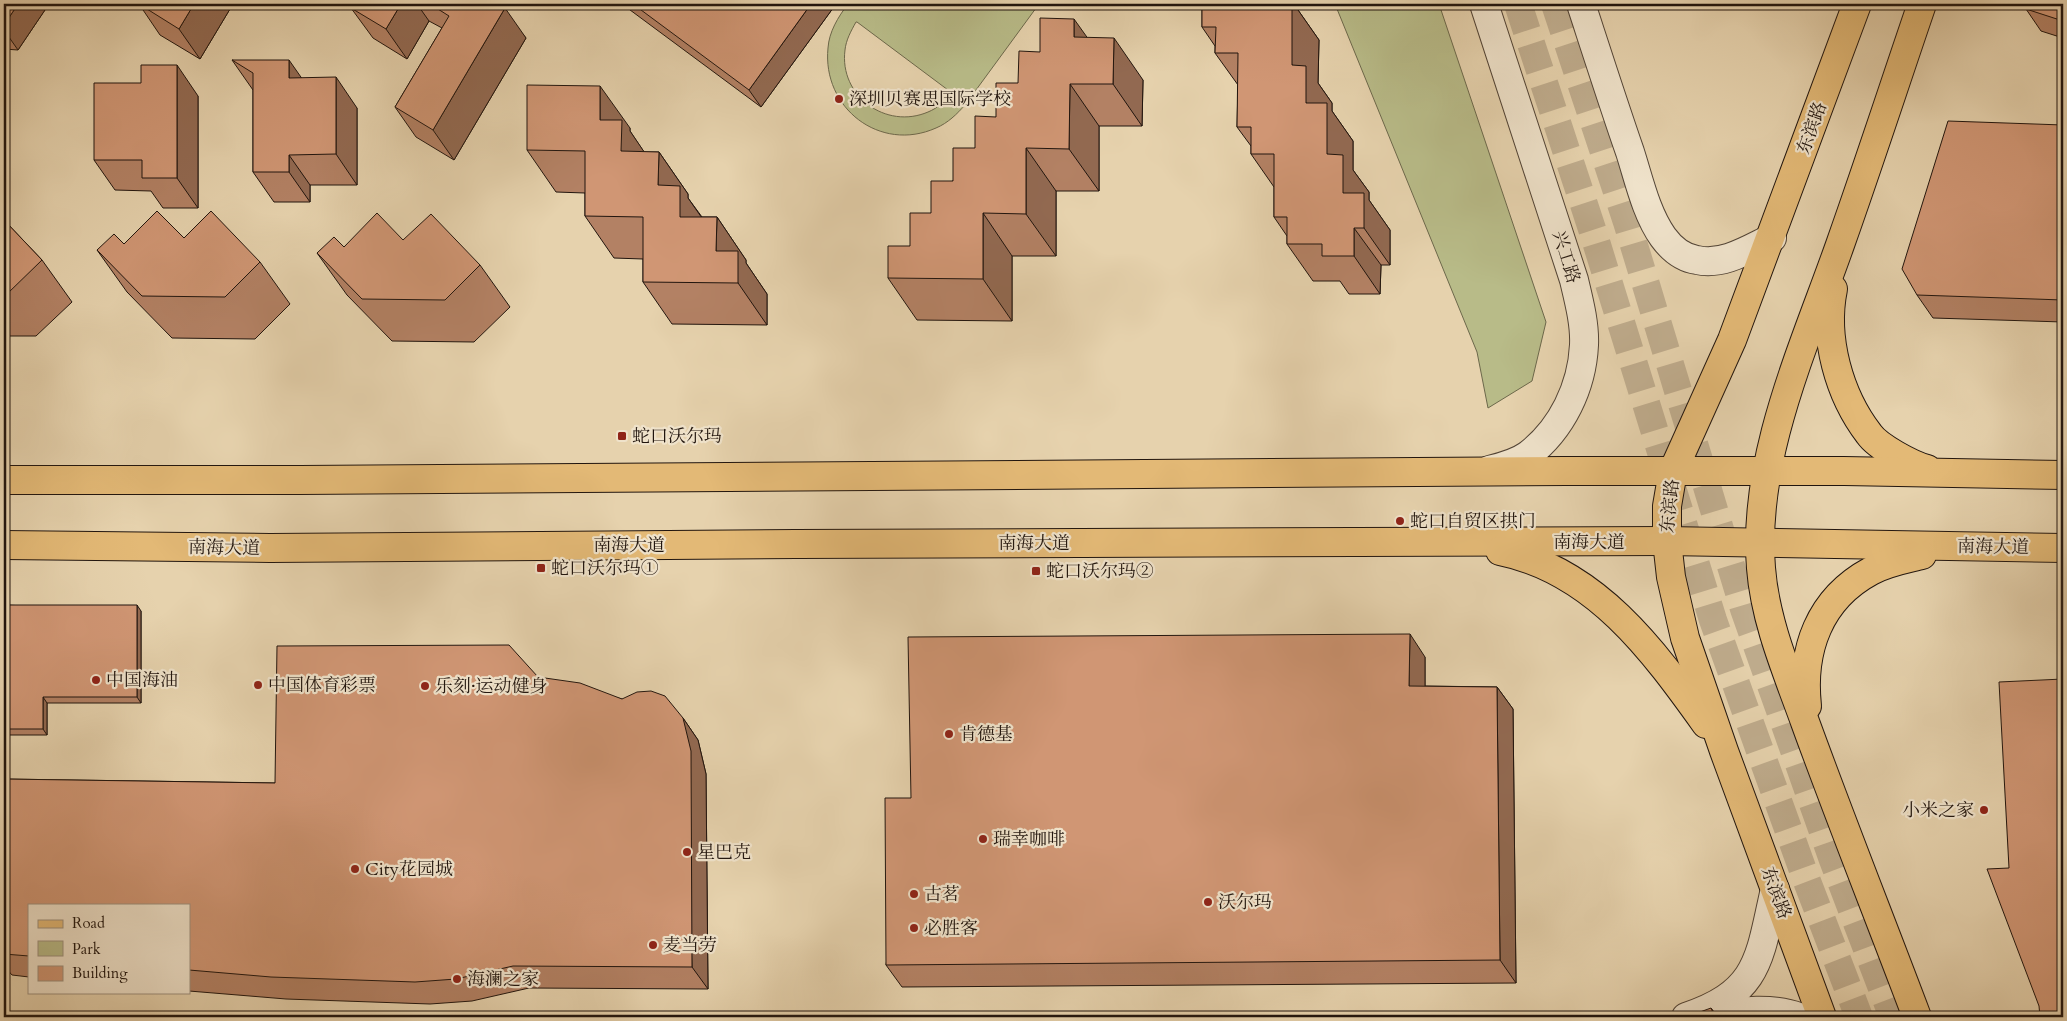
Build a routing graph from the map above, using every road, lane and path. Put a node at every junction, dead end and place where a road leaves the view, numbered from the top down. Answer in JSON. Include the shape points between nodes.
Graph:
{"nodes":[{"id":1,"x":1484,"y":4,"type":"edge"},
{"id":2,"x":1581,"y":4,"type":"edge"},
{"id":3,"x":1857,"y":4,"type":"edge"},
{"id":4,"x":1922,"y":4,"type":"edge"},
{"id":5,"x":1772,"y":238,"type":"junction"},
{"id":6,"x":1842,"y":239,"type":"junction"},
{"id":7,"x":1674,"y":471,"type":"junction"},
{"id":8,"x":1767,"y":471,"type":"junction"},
{"id":9,"x":1484,"y":472,"type":"junction"},
{"id":10,"x":1946,"y":473,"type":"junction"},
{"id":11,"x":2063,"y":475,"type":"edge"},
{"id":12,"x":4,"y":480,"type":"edge"},
{"id":13,"x":1667,"y":541,"type":"junction"},
{"id":14,"x":1452,"y":542,"type":"junction"},
{"id":15,"x":1760,"y":542,"type":"junction"},
{"id":16,"x":4,"y":545,"type":"edge"},
{"id":17,"x":1973,"y":547,"type":"junction"},
{"id":18,"x":2063,"y":548,"type":"edge"},
{"id":19,"x":1724,"y":751,"type":"junction"},
{"id":20,"x":1817,"y":755,"type":"junction"},
{"id":21,"x":1775,"y":890,"type":"junction"},
{"id":22,"x":1686,"y":1017,"type":"edge"},
{"id":23,"x":1690,"y":1017,"type":"edge"},
{"id":24,"x":1799,"y":1017,"type":"edge"},
{"id":25,"x":1822,"y":1017,"type":"edge"},
{"id":26,"x":1917,"y":1017,"type":"edge"}],
"edges":[{"from":1,"to":9,"type":"street","name":"兴工路","via":[[1574,280],[1584,343],[1580,377],[1553,430],[1528,455],[1507,466]]},
{"from":2,"to":5,"type":"street","via":[[1643,194],[1664,238],[1685,256],[1706,262],[1728,258]]},
{"from":3,"to":5,"type":"main road","name":"东滨路"},
{"from":4,"to":6,"type":"main road"},
{"from":5,"to":7,"type":"main road","name":"东滨路","via":[[1732,340]]},
{"from":6,"to":8,"type":"main road","via":[[1793,378]]},
{"from":6,"to":10,"type":"main road","via":[[1831,298],[1831,340],[1841,384],[1870,436],[1916,466]]},
{"from":7,"to":8,"type":"main road"},
{"from":7,"to":9,"type":"main road"},
{"from":7,"to":13,"type":"main road","name":"东滨路","via":[[1667,506]]},
{"from":8,"to":10,"type":"main road"},
{"from":8,"to":15,"type":"main road"},
{"from":9,"to":12,"type":"main road"},
{"from":10,"to":11,"type":"main road"},
{"from":13,"to":14,"type":"main road","name":"南海大道"},
{"from":13,"to":15,"type":"main road","name":"南海大道"},
{"from":13,"to":19,"type":"main road","name":"东滨路","via":[[1685,638]]},
{"from":14,"to":16,"type":"main road","name":"南海大道","via":[[270,548]]},
{"from":14,"to":19,"type":"main road","via":[[1524,556],[1562,573],[1599,598],[1635,632],[1676,682]]},
{"from":15,"to":17,"type":"main road","name":"南海大道"},
{"from":15,"to":20,"type":"main road","via":[[1768,614]]},
{"from":17,"to":18,"type":"main road","name":"南海大道"},
{"from":17,"to":20,"type":"main road","via":[[1924,554],[1872,570],[1847,586],[1832,602],[1819,624],[1809,652],[1805,687]]},
{"from":19,"to":21,"type":"main road","name":"东滨路"},
{"from":20,"to":26,"type":"main road"},
{"from":21,"to":22,"type":"street","via":[[1752,972],[1742,986],[1719,1004]]},
{"from":21,"to":25,"type":"main road","name":"东滨路"},
{"from":23,"to":24,"type":"street","via":[[1745,1011]]}]}
